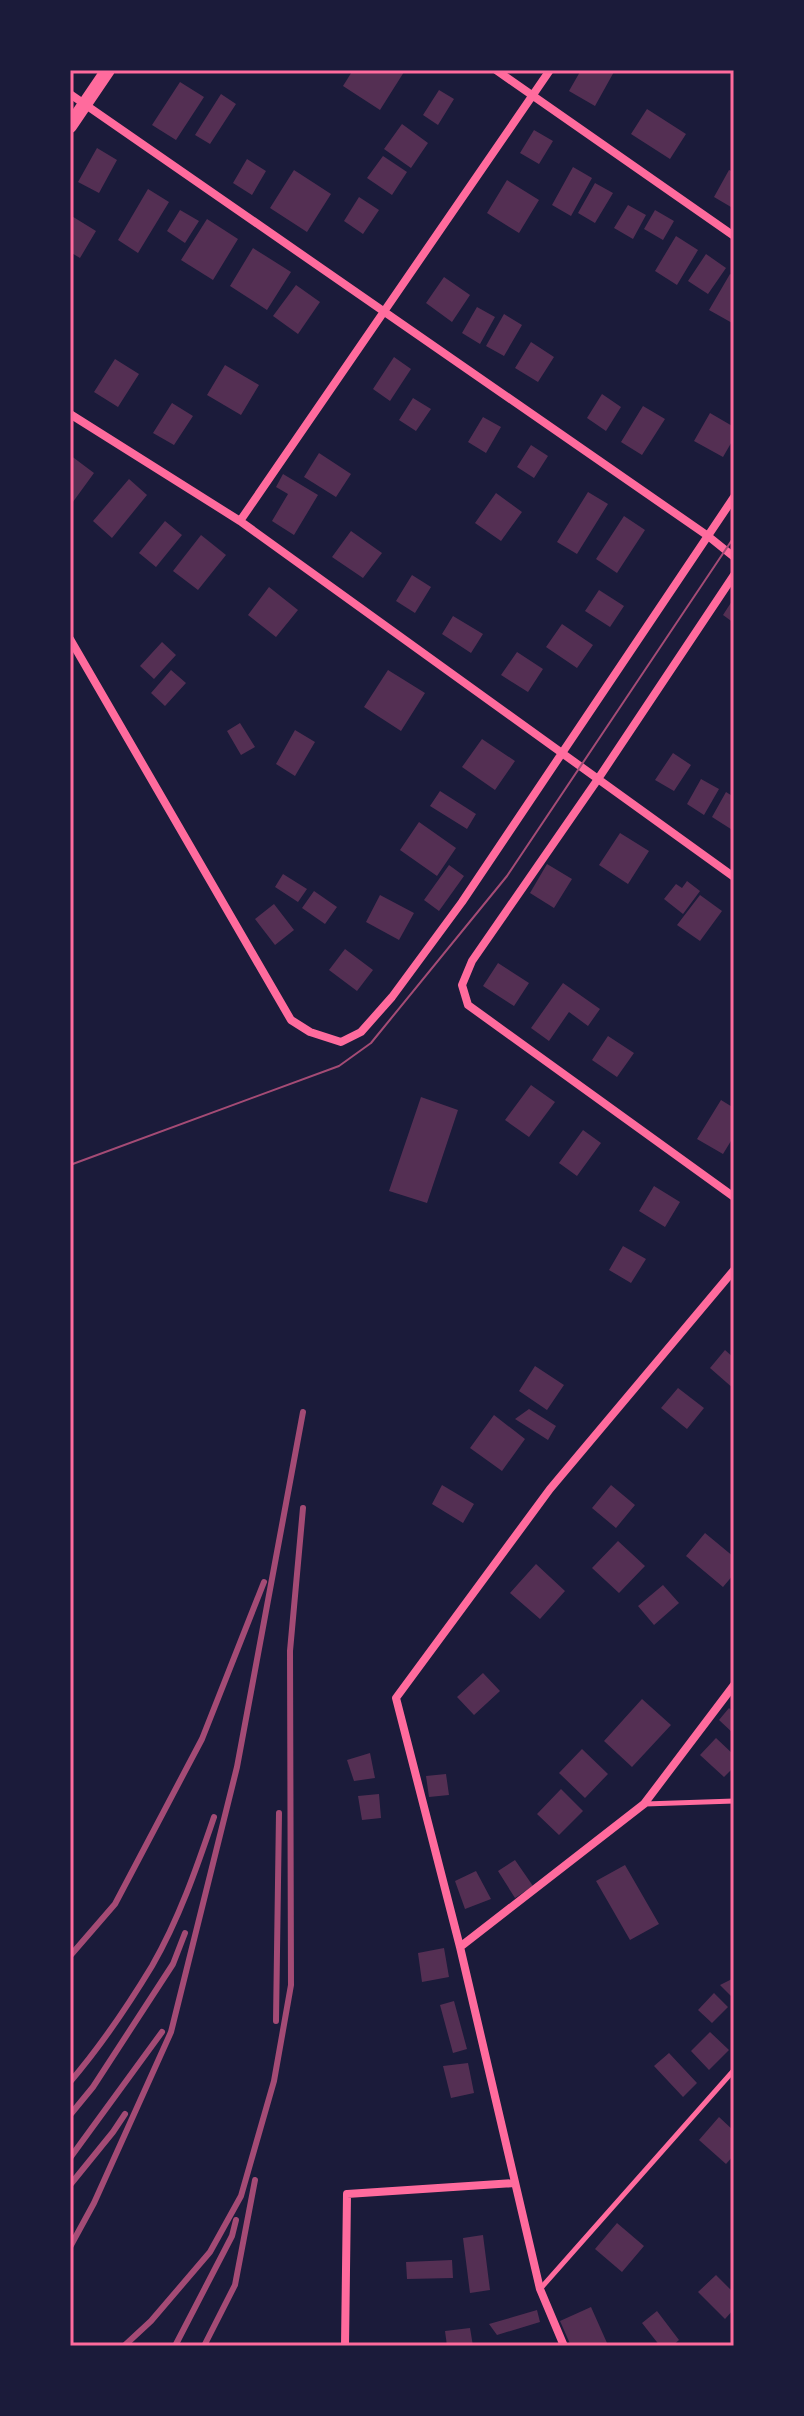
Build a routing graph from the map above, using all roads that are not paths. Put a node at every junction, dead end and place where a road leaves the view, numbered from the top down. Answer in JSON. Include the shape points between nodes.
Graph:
{"nodes":[{"id":1,"x":108,"y":70,"type":"edge"},
{"id":2,"x":496,"y":70,"type":"edge"},
{"id":3,"x":550,"y":70,"type":"edge"},
{"id":4,"x":70,"y":94,"type":"edge"},
{"id":5,"x":532,"y":95,"type":"junction"},
{"id":6,"x":85,"y":104,"type":"junction"},
{"id":7,"x":70,"y":126,"type":"edge"},
{"id":8,"x":734,"y":236,"type":"edge"},
{"id":9,"x":382,"y":311,"type":"junction"},
{"id":10,"x":70,"y":414,"type":"edge"},
{"id":11,"x":734,"y":497,"type":"edge"},
{"id":12,"x":240,"y":521,"type":"junction"},
{"id":13,"x":708,"y":536,"type":"junction"},
{"id":14,"x":734,"y":557,"type":"edge"},
{"id":15,"x":734,"y":575,"type":"edge"},
{"id":16,"x":70,"y":639,"type":"edge"},
{"id":17,"x":562,"y":752,"type":"junction"},
{"id":18,"x":598,"y":779,"type":"junction"},
{"id":19,"x":734,"y":877,"type":"edge"},
{"id":20,"x":734,"y":1197,"type":"edge"},
{"id":21,"x":734,"y":1270,"type":"edge"},
{"id":22,"x":734,"y":1685,"type":"edge"},
{"id":23,"x":734,"y":1801,"type":"edge"},
{"id":24,"x":644,"y":1804,"type":"junction"},
{"id":25,"x":460,"y":1947,"type":"junction"},
{"id":26,"x":734,"y":2070,"type":"edge"},
{"id":27,"x":515,"y":2183,"type":"junction"},
{"id":28,"x":540,"y":2289,"type":"junction"},
{"id":29,"x":345,"y":2346,"type":"edge"},
{"id":30,"x":564,"y":2346,"type":"edge"}],
"edges":[{"from":1,"to":6,"type":"street"},
{"from":2,"to":5,"type":"street"},
{"from":3,"to":5,"type":"street"},
{"from":4,"to":6,"type":"street"},
{"from":5,"to":8,"type":"street"},
{"from":5,"to":9,"type":"street"},
{"from":6,"to":7,"type":"street"},
{"from":6,"to":9,"type":"street"},
{"from":9,"to":12,"type":"street"},
{"from":9,"to":13,"type":"street"},
{"from":10,"to":12,"type":"street"},
{"from":11,"to":13,"type":"street"},
{"from":12,"to":17,"type":"street"},
{"from":13,"to":14,"type":"street"},
{"from":13,"to":17,"type":"street"},
{"from":15,"to":18,"type":"street"},
{"from":16,"to":17,"type":"street","via":[[291,1020],[341,1042],[361,1032],[392,997]]},
{"from":17,"to":18,"type":"street"},
{"from":18,"to":19,"type":"street"},
{"from":18,"to":20,"type":"street","via":[[472,961],[462,985],[468,1005]]},
{"from":21,"to":25,"type":"street","via":[[550,1489],[396,1698]]},
{"from":22,"to":24,"type":"street"},
{"from":23,"to":24,"type":"lane"},
{"from":24,"to":25,"type":"street"},
{"from":25,"to":27,"type":"street"},
{"from":26,"to":28,"type":"lane"},
{"from":27,"to":28,"type":"street"},
{"from":27,"to":29,"type":"street","via":[[347,2194]]},
{"from":28,"to":30,"type":"street"}]}
